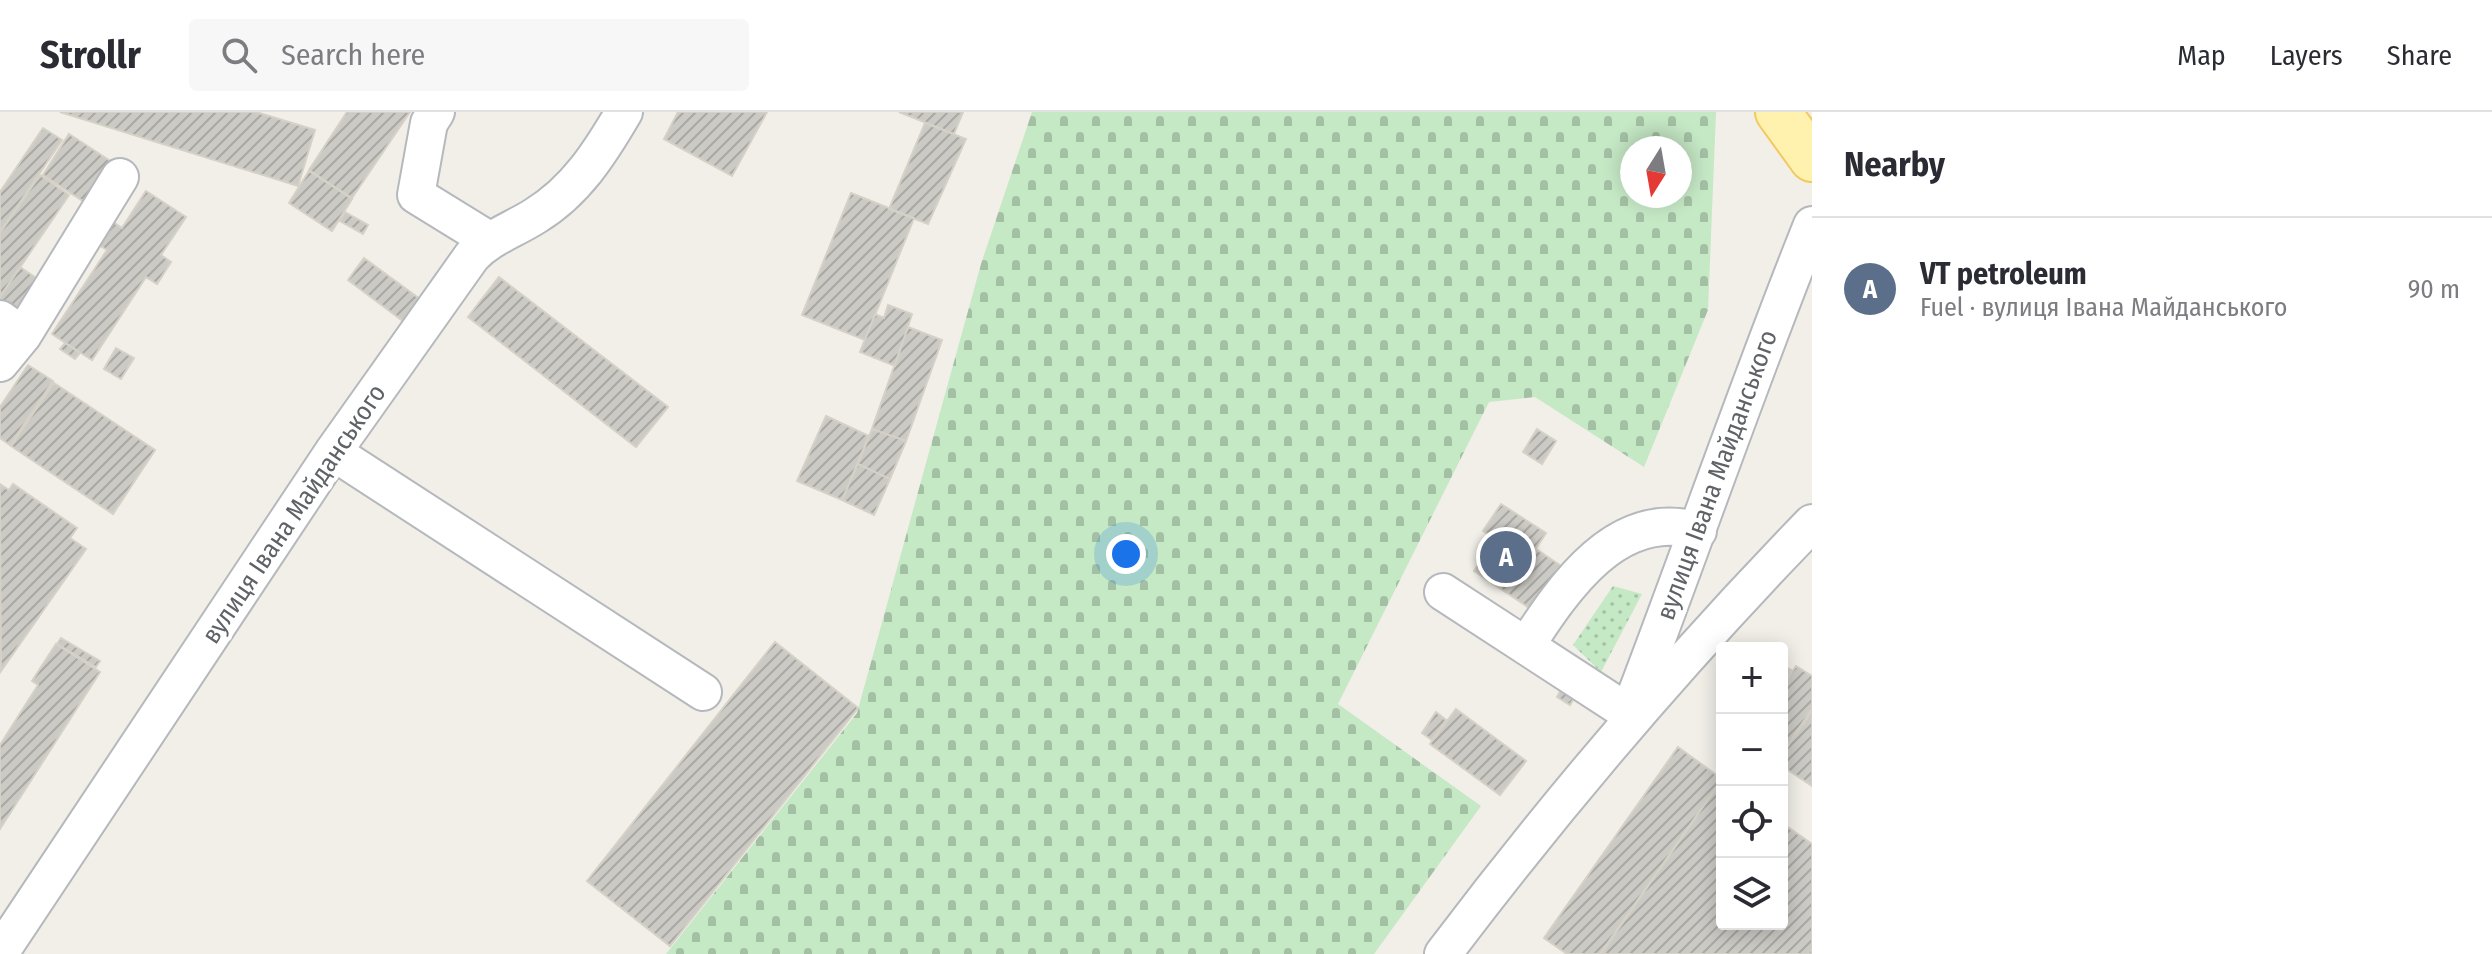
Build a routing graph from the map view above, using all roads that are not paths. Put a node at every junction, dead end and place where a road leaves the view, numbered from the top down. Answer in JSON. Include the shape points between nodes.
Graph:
{"nodes":[{"id":1,"x":436,"y":112,"type":"edge"},
{"id":2,"x":624,"y":112,"type":"edge"},
{"id":3,"x":1778,"y":112,"type":"edge"},
{"id":4,"x":1812,"y":159,"type":"edge"},
{"id":5,"x":120,"y":177,"type":"dead end"},
{"id":6,"x":1812,"y":225,"type":"edge"},
{"id":7,"x":489,"y":240,"type":"junction"},
{"id":8,"x":12,"y":327,"type":"edge"},
{"id":9,"x":0,"y":363,"type":"edge"},
{"id":10,"x":333,"y":452,"type":"junction"},
{"id":11,"x":1812,"y":523,"type":"edge"},
{"id":12,"x":1698,"y":531,"type":"junction"},
{"id":13,"x":1443,"y":592,"type":"dead end"},
{"id":14,"x":1526,"y":646,"type":"junction"},
{"id":15,"x":703,"y":692,"type":"dead end"},
{"id":16,"x":1627,"y":719,"type":"junction"},
{"id":17,"x":0,"y":953,"type":"edge"},
{"id":18,"x":1444,"y":954,"type":"edge"}],
"edges":[{"from":1,"to":7,"type":"street","via":[[429,123],[416,195]]},
{"from":2,"to":7,"type":"street","name":"вулиця Івана Майданського","via":[[567,193]]},
{"from":3,"to":4,"type":"main road"},
{"from":5,"to":8,"type":"street"},
{"from":6,"to":12,"type":"street","name":"вулиця Івана Майданського"},
{"from":7,"to":10,"type":"street","name":"вулиця Івана Майданського","via":[[472,256]]},
{"from":8,"to":9,"type":"street"},
{"from":10,"to":15,"type":"street"},
{"from":10,"to":17,"type":"street","name":"вулиця Івана Майданського"},
{"from":11,"to":16,"type":"street","name":"вулиця Івана Майданського"},
{"from":12,"to":14,"type":"street","via":[[1651,528],[1611,546],[1568,586]]},
{"from":12,"to":16,"type":"street","name":"вулиця Івана Майданського"},
{"from":13,"to":14,"type":"street"},
{"from":14,"to":16,"type":"street"},
{"from":16,"to":18,"type":"street","name":"вулиця Івана Майданського"}]}
